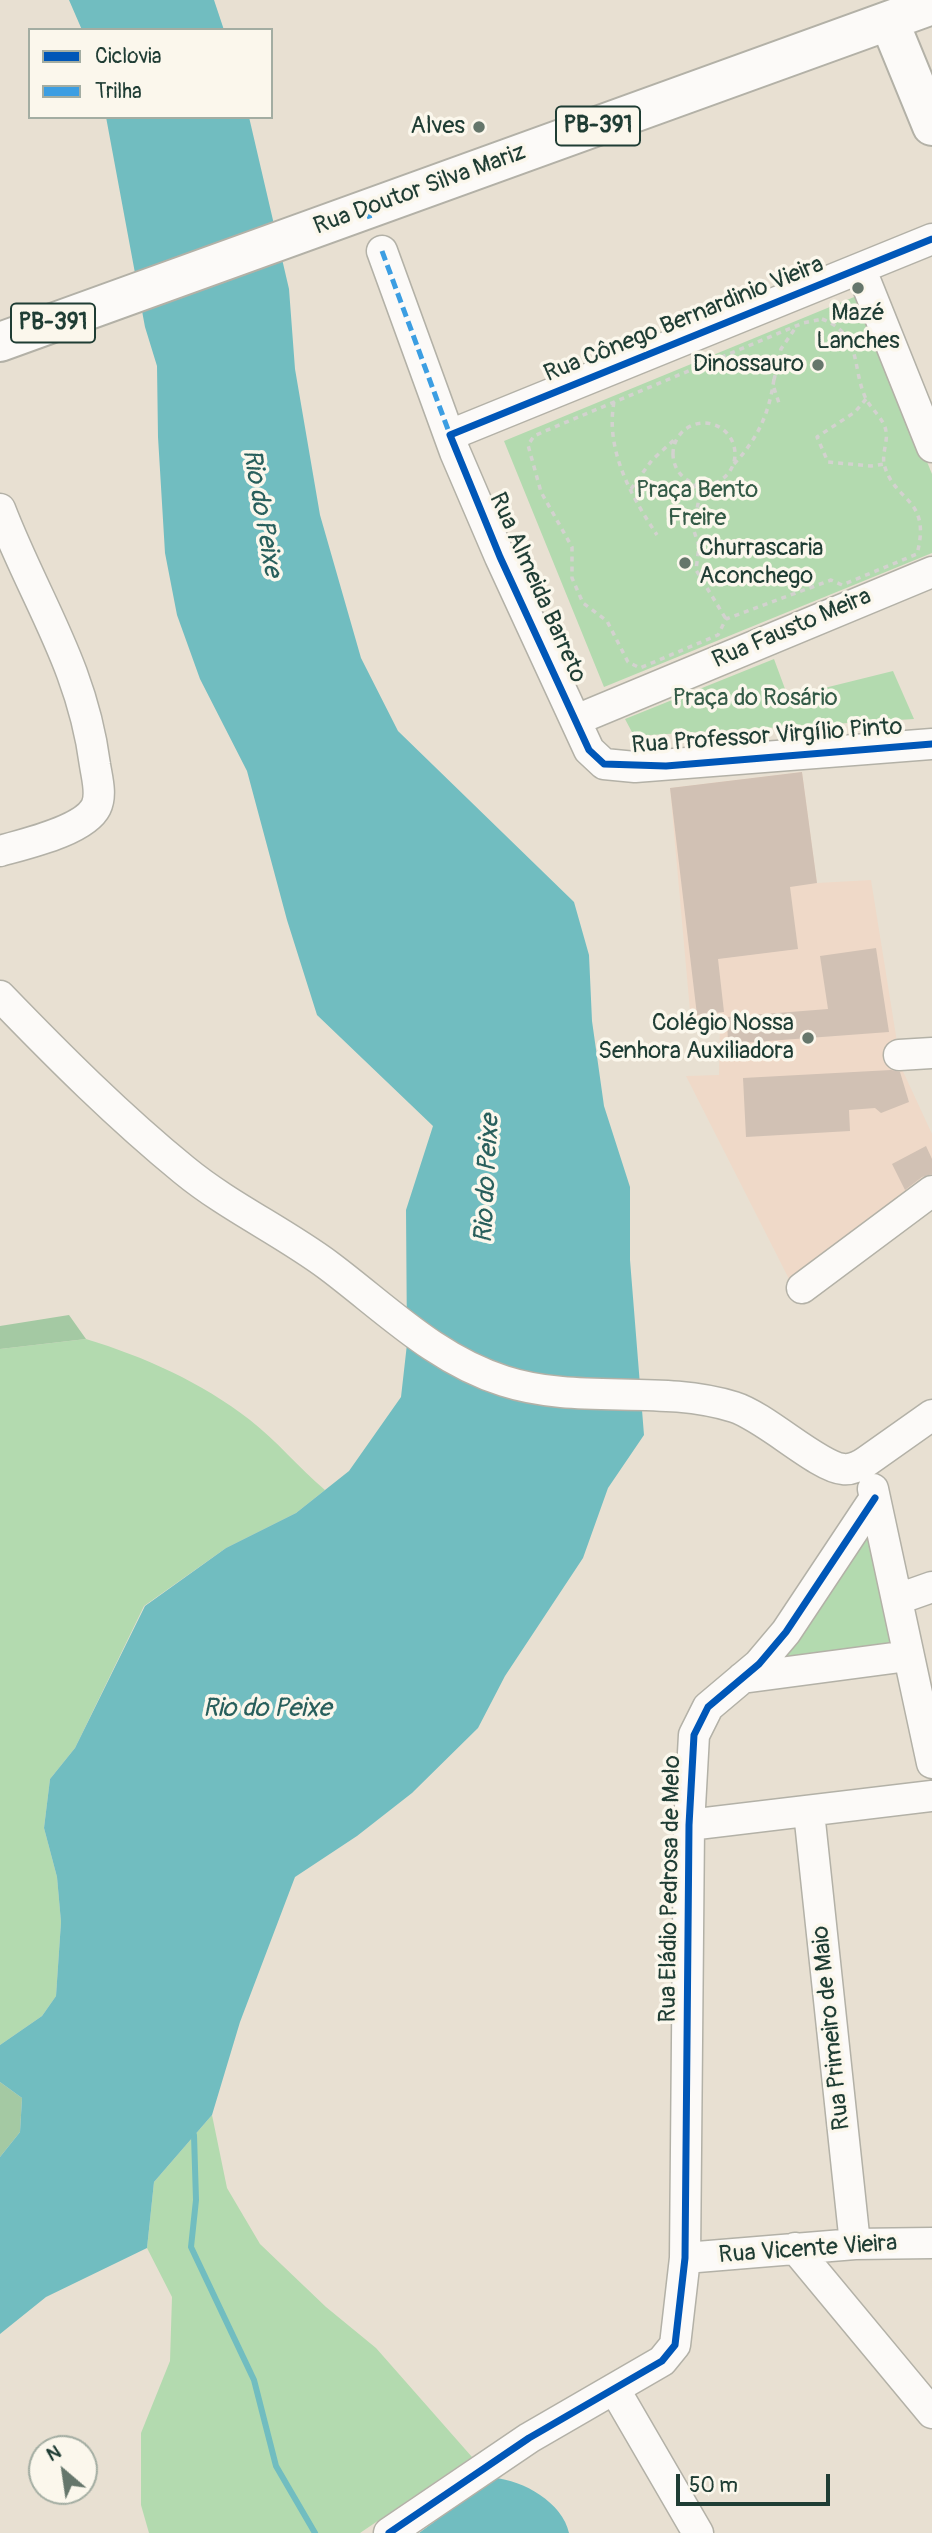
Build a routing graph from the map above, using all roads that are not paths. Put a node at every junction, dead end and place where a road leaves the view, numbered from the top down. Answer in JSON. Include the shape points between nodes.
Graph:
{"nodes":[{"id":1,"x":932,"y":5,"type":"edge"},
{"id":2,"x":885,"y":10,"type":"edge"},
{"id":3,"x":932,"y":126,"type":"edge"},
{"id":4,"x":932,"y":239,"type":"edge"},
{"id":5,"x":382,"y":251,"type":"dead end"},
{"id":6,"x":932,"y":255,"type":"edge"},
{"id":7,"x":863,"y":276,"type":"junction"},
{"id":8,"x":0,"y":342,"type":"edge"},
{"id":9,"x":461,"y":440,"type":"junction"},
{"id":10,"x":932,"y":444,"type":"edge"},
{"id":11,"x":0,"y":509,"type":"edge"},
{"id":12,"x":932,"y":572,"type":"edge"},
{"id":13,"x":584,"y":716,"type":"junction"},
{"id":14,"x":932,"y":744,"type":"edge"},
{"id":15,"x":602,"y":757,"type":"joint"},
{"id":16,"x":0,"y":851,"type":"edge"},
{"id":17,"x":0,"y":996,"type":"edge"},
{"id":18,"x":932,"y":1053,"type":"edge"},
{"id":19,"x":899,"y":1055,"type":"dead end"},
{"id":20,"x":932,"y":1191,"type":"edge"},
{"id":21,"x":802,"y":1288,"type":"dead end"},
{"id":22,"x":932,"y":1415,"type":"edge"},
{"id":23,"x":867,"y":1461,"type":"junction"},
{"id":24,"x":875,"y":1498,"type":"junction"},
{"id":25,"x":932,"y":1587,"type":"edge"},
{"id":26,"x":898,"y":1599,"type":"junction"},
{"id":27,"x":908,"y":1656,"type":"junction"},
{"id":28,"x":742,"y":1678,"type":"junction"},
{"id":29,"x":930,"y":1743,"type":"edge"},
{"id":30,"x":932,"y":1796,"type":"edge"},
{"id":31,"x":810,"y":1812,"type":"junction"},
{"id":32,"x":689,"y":1825,"type":"junction"},
{"id":33,"x":932,"y":2243,"type":"edge"},
{"id":34,"x":855,"y":2244,"type":"junction"},
{"id":35,"x":795,"y":2248,"type":"junction"},
{"id":36,"x":685,"y":2258,"type":"junction"},
{"id":37,"x":615,"y":2390,"type":"junction"},
{"id":38,"x":932,"y":2413,"type":"edge"},
{"id":39,"x":389,"y":2533,"type":"edge"},
{"id":40,"x":698,"y":2533,"type":"edge"}],
"edges":[{"from":1,"to":2,"type":"main road","name":"Rua Doutor Silva Mariz","number":"PB-391"},
{"from":2,"to":3,"type":"main road"},
{"from":2,"to":8,"type":"main road","name":"Rua Doutor Silva Mariz","number":"PB-391","via":[[368,214],[307,230]]},
{"from":4,"to":7,"type":"street","name":"Rua Cônego Bernardinio Vieira"},
{"from":5,"to":9,"type":"street","name":"Rua Almeida Barreto"},
{"from":6,"to":7,"type":"street"},
{"from":7,"to":9,"type":"street"},
{"from":7,"to":10,"type":"street"},
{"from":9,"to":13,"type":"street","name":"Rua Almeida Barreto","via":[[499,557]]},
{"from":11,"to":16,"type":"street","via":[[79,688],[99,799],[91,814],[41,840]]},
{"from":12,"to":13,"type":"street","name":"Rua Fausto Meira"},
{"from":13,"to":15,"type":"street","name":"Rua Almeida Barreto"},
{"from":14,"to":15,"type":"street","name":"Rua Professor Virgílio Pinto","via":[[666,766]]},
{"from":17,"to":23,"type":"street","via":[[184,1170],[240,1212],[326,1264],[455,1361],[531,1390],[724,1404],[841,1469]]},
{"from":18,"to":19,"type":"street"},
{"from":20,"to":21,"type":"street"},
{"from":22,"to":23,"type":"street"},
{"from":23,"to":24,"type":"street"},
{"from":24,"to":26,"type":"street"},
{"from":24,"to":28,"type":"street","name":"Rua Eládio Pedrosa de Melo","via":[[786,1632]]},
{"from":25,"to":26,"type":"street"},
{"from":26,"to":27,"type":"street"},
{"from":27,"to":28,"type":"street"},
{"from":27,"to":29,"type":"street"},
{"from":28,"to":32,"type":"street","name":"Rua Eládio Pedrosa de Melo","via":[[708,1707],[694,1735]]},
{"from":30,"to":31,"type":"street"},
{"from":31,"to":32,"type":"street"},
{"from":31,"to":34,"type":"street","name":"Rua Primeiro de Maio"},
{"from":32,"to":36,"type":"street","name":"Rua Eládio Pedrosa de Melo"},
{"from":33,"to":34,"type":"street","name":"Rua Vicente Vieira"},
{"from":34,"to":35,"type":"street","name":"Rua Vicente Vieira"},
{"from":35,"to":36,"type":"street","name":"Rua Vicente Vieira"},
{"from":35,"to":38,"type":"street"},
{"from":36,"to":37,"type":"street","name":"Rua Eládio Pedrosa de Melo","via":[[675,2345],[662,2361]]},
{"from":37,"to":39,"type":"street","via":[[529,2438]]},
{"from":37,"to":40,"type":"street"}]}
